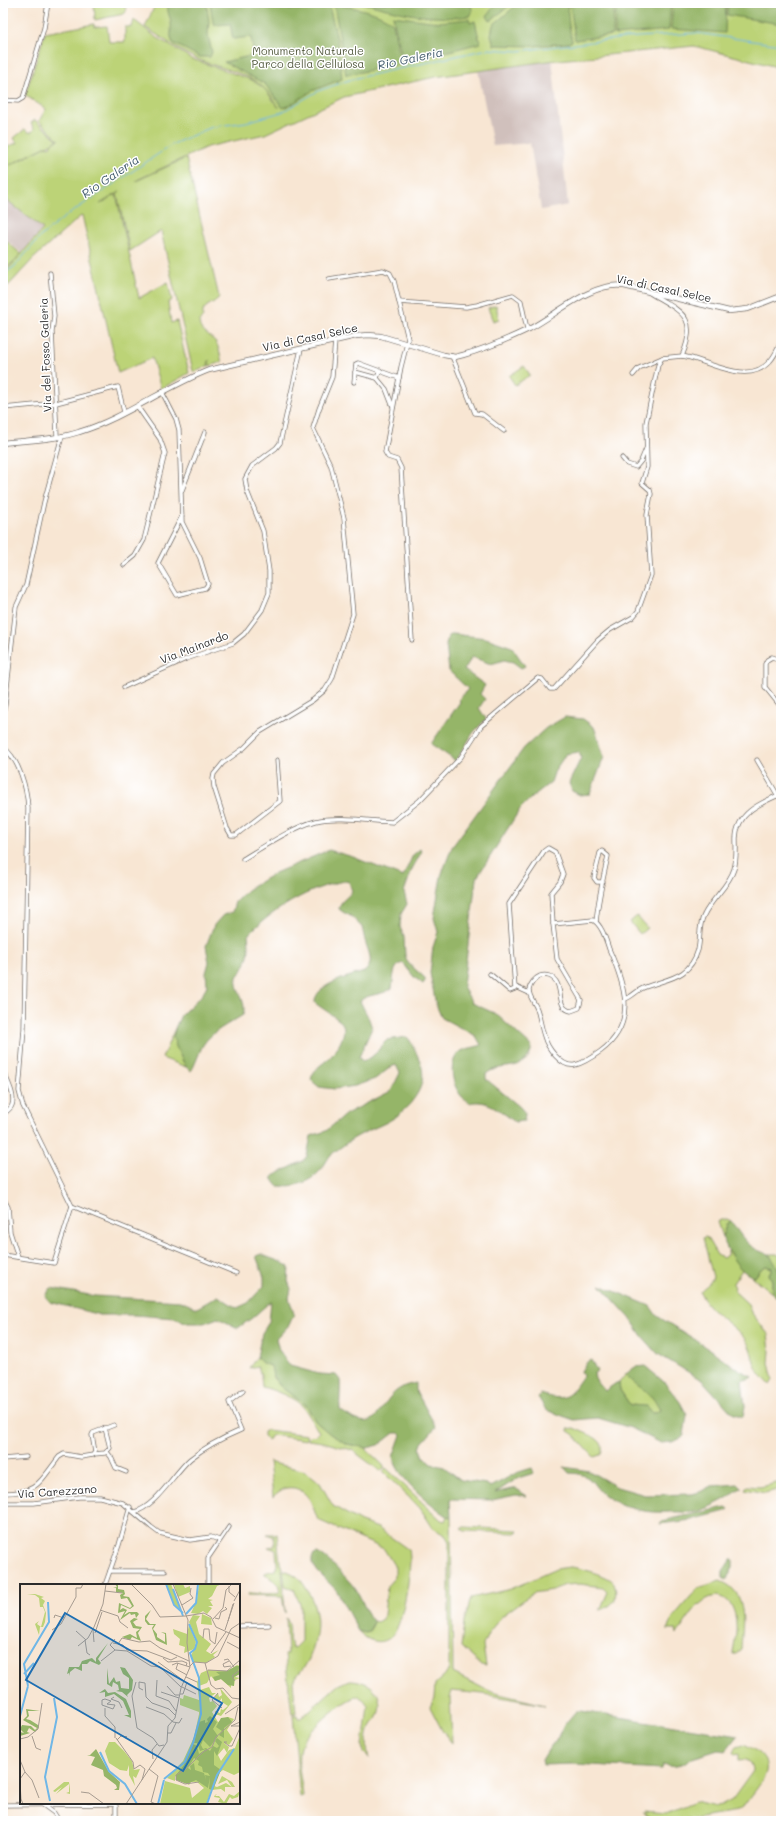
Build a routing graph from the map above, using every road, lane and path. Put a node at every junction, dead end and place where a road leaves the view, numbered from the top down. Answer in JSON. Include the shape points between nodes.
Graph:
{"nodes":[{"id":1,"x":48,"y":3,"type":"edge"},
{"id":2,"x":3,"y":100,"type":"edge"},
{"id":3,"x":50,"y":273,"type":"dead end"},
{"id":4,"x":329,"y":279,"type":"dead end"},
{"id":5,"x":647,"y":292,"type":"junction"},
{"id":6,"x":781,"y":296,"type":"edge"},
{"id":7,"x":399,"y":302,"type":"junction"},
{"id":8,"x":527,"y":329,"type":"junction"},
{"id":9,"x":335,"y":341,"type":"junction"},
{"id":10,"x":781,"y":342,"type":"edge"},
{"id":11,"x":407,"y":344,"type":"junction"},
{"id":12,"x":301,"y":349,"type":"junction"},
{"id":13,"x":452,"y":356,"type":"junction"},
{"id":14,"x":682,"y":356,"type":"junction"},
{"id":15,"x":662,"y":358,"type":"junction"},
{"id":16,"x":380,"y":370,"type":"junction"},
{"id":17,"x":355,"y":372,"type":"junction"},
{"id":18,"x":634,"y":375,"type":"dead end"},
{"id":19,"x":377,"y":378,"type":"junction"},
{"id":20,"x":399,"y":378,"type":"junction"},
{"id":21,"x":354,"y":382,"type":"dead end"},
{"id":22,"x":162,"y":392,"type":"junction"},
{"id":23,"x":56,"y":403,"type":"junction"},
{"id":24,"x":137,"y":406,"type":"junction"},
{"id":25,"x":3,"y":408,"type":"edge"},
{"id":26,"x":393,"y":408,"type":"junction"},
{"id":27,"x":124,"y":412,"type":"junction"},
{"id":28,"x":504,"y":431,"type":"dead end"},
{"id":29,"x":205,"y":432,"type":"dead end"},
{"id":30,"x":60,"y":436,"type":"junction"},
{"id":31,"x":3,"y":442,"type":"edge"},
{"id":32,"x":647,"y":447,"type":"junction"},
{"id":33,"x":622,"y":458,"type":"dead end"},
{"id":34,"x":181,"y":491,"type":"junction"},
{"id":35,"x":182,"y":516,"type":"junction"},
{"id":36,"x":124,"y":565,"type":"dead end"},
{"id":37,"x":412,"y":640,"type":"dead end"},
{"id":38,"x":124,"y":687,"type":"dead end"},
{"id":39,"x":781,"y":706,"type":"edge"},
{"id":40,"x":3,"y":712,"type":"edge"},
{"id":41,"x":3,"y":746,"type":"edge"},
{"id":42,"x":277,"y":760,"type":"dead end"},
{"id":43,"x":757,"y":760,"type":"dead end"},
{"id":44,"x":779,"y":795,"type":"edge"},
{"id":45,"x":243,"y":859,"type":"dead end"},
{"id":46,"x":603,"y":882,"type":"junction"},
{"id":47,"x":596,"y":922,"type":"junction"},
{"id":48,"x":553,"y":924,"type":"junction"},
{"id":49,"x":490,"y":974,"type":"dead end"},
{"id":50,"x":516,"y":987,"type":"junction"},
{"id":51,"x":529,"y":993,"type":"junction"},
{"id":52,"x":625,"y":999,"type":"junction"},
{"id":53,"x":3,"y":1070,"type":"edge"},
{"id":54,"x":19,"y":1094,"type":"junction"},
{"id":55,"x":12,"y":1095,"type":"junction"},
{"id":56,"x":3,"y":1114,"type":"edge"},
{"id":57,"x":3,"y":1197,"type":"edge"},
{"id":58,"x":4,"y":1202,"type":"edge"},
{"id":59,"x":72,"y":1206,"type":"junction"},
{"id":60,"x":3,"y":1255,"type":"edge"},
{"id":61,"x":18,"y":1257,"type":"junction"},
{"id":62,"x":236,"y":1273,"type":"dead end"},
{"id":63,"x":243,"y":1391,"type":"dead end"},
{"id":64,"x":114,"y":1425,"type":"dead end"},
{"id":65,"x":105,"y":1428,"type":"junction"},
{"id":66,"x":107,"y":1452,"type":"junction"},
{"id":67,"x":94,"y":1454,"type":"junction"},
{"id":68,"x":26,"y":1457,"type":"dead end"},
{"id":69,"x":3,"y":1459,"type":"edge"},
{"id":70,"x":126,"y":1472,"type":"dead end"},
{"id":71,"x":3,"y":1493,"type":"edge"},
{"id":72,"x":3,"y":1503,"type":"edge"},
{"id":73,"x":130,"y":1507,"type":"junction"},
{"id":74,"x":134,"y":1512,"type":"junction"},
{"id":75,"x":229,"y":1527,"type":"dead end"},
{"id":76,"x":220,"y":1540,"type":"junction"},
{"id":77,"x":110,"y":1571,"type":"junction"},
{"id":78,"x":165,"y":1571,"type":"dead end"},
{"id":79,"x":106,"y":1584,"type":"edge"},
{"id":80,"x":208,"y":1584,"type":"edge"},
{"id":81,"x":269,"y":1625,"type":"dead end"},
{"id":82,"x":240,"y":1626,"type":"edge"},
{"id":83,"x":43,"y":1805,"type":"junction"},
{"id":84,"x":3,"y":1806,"type":"edge"},
{"id":85,"x":59,"y":1821,"type":"edge"},
{"id":86,"x":116,"y":1821,"type":"edge"}],
"edges":[{"from":1,"to":2,"type":"street","via":[[44,28],[23,98],[18,102]]},
{"from":3,"to":23,"type":"street","name":"Via del Fosso Galeria","via":[[54,316],[52,332]]},
{"from":4,"to":7,"type":"street","via":[[386,271],[394,279]]},
{"from":5,"to":6,"type":"main road","name":"Via di Casal Selce","via":[[734,311],[752,308]]},
{"from":5,"to":8,"type":"main road","name":"Via di Casal Selce","via":[[618,285],[600,288]]},
{"from":5,"to":14,"type":"street","via":[[679,311],[687,321],[689,337]]},
{"from":7,"to":8,"type":"street","via":[[466,307],[513,295],[522,303]]},
{"from":7,"to":11,"type":"street","via":[[408,337]]},
{"from":8,"to":13,"type":"main road","name":"Via di Casal Selce","via":[[466,354]]},
{"from":9,"to":11,"type":"main road","name":"Via di Casal Selce","via":[[371,335]]},
{"from":9,"to":12,"type":"main road","name":"Via di Casal Selce"},
{"from":9,"to":42,"type":"street","via":[[332,377],[314,428],[330,463],[344,518],[353,613],[332,679],[325,690],[260,732],[223,763],[214,774],[214,787],[231,835],[236,835],[280,801]]},
{"from":10,"to":14,"type":"street","via":[[767,364],[748,372]]},
{"from":11,"to":13,"type":"main road","name":"Via di Casal Selce"},
{"from":11,"to":20,"type":"street"},
{"from":12,"to":22,"type":"main road","name":"Via di Casal Selce","via":[[214,368]]},
{"from":12,"to":38,"type":"street","name":"Via Mainardo","via":[[279,445],[252,466],[245,479],[246,491],[258,516],[264,539],[270,584],[264,608],[235,642],[190,657]]},
{"from":13,"to":28,"type":"street","via":[[475,414],[482,414]]},
{"from":14,"to":15,"type":"street"},
{"from":15,"to":18,"type":"street","via":[[639,368]]},
{"from":15,"to":32,"type":"street","via":[[657,367],[646,423]]},
{"from":16,"to":17,"type":"street","via":[[358,363]]},
{"from":16,"to":19,"type":"street"},
{"from":16,"to":20,"type":"street"},
{"from":17,"to":19,"type":"street"},
{"from":17,"to":21,"type":"street"},
{"from":19,"to":26,"type":"street","via":[[386,389]]},
{"from":20,"to":26,"type":"street"},
{"from":22,"to":24,"type":"main road","name":"Via di Casal Selce"},
{"from":22,"to":34,"type":"street","via":[[179,428]]},
{"from":23,"to":25,"type":"street"},
{"from":23,"to":27,"type":"street","via":[[118,387]]},
{"from":23,"to":30,"type":"street","name":"Via del Fosso Galeria"},
{"from":24,"to":27,"type":"main road","name":"Via di Casal Selce"},
{"from":24,"to":36,"type":"street","via":[[160,439],[165,453],[144,540],[135,556]]},
{"from":26,"to":37,"type":"street","via":[[385,452],[388,457],[397,460],[401,468]]},
{"from":27,"to":30,"type":"main road","name":"Via di Casal Selce","via":[[84,431]]},
{"from":29,"to":34,"type":"street"},
{"from":30,"to":31,"type":"main road","name":"Via di Casal Selce"},
{"from":30,"to":40,"type":"street","name":"Via del Fosso Galeria","via":[[26,586],[16,607]]},
{"from":32,"to":33,"type":"street","via":[[636,466],[627,464]]},
{"from":32,"to":45,"type":"street","via":[[647,468],[642,483],[651,493],[647,515],[651,574],[637,612],[598,640],[555,689],[550,689],[538,678],[488,720],[479,728],[461,757],[447,772],[419,801],[392,822],[339,819],[317,821]]},
{"from":34,"to":35,"type":"street"},
{"from":35,"to":35,"type":"street","via":[[201,560],[208,585],[176,595],[158,563]]},
{"from":39,"to":39,"type":"street","via":[[780,664],[777,659],[771,658],[766,660],[765,664],[765,688]]},
{"from":41,"to":54,"type":"street","via":[[11,755],[18,770],[28,808],[24,1029]]},
{"from":43,"to":44,"type":"street"},
{"from":44,"to":52,"type":"street","via":[[752,808],[742,819],[736,834],[734,869],[704,915],[698,948],[691,964],[678,977],[643,989]]},
{"from":46,"to":46,"type":"street","via":[[608,856],[602,851],[594,878],[597,882]]},
{"from":46,"to":47,"type":"street"},
{"from":47,"to":48,"type":"street","via":[[593,920]]},
{"from":47,"to":52,"type":"street","via":[[618,968]]},
{"from":48,"to":50,"type":"street","via":[[550,893],[560,882],[563,874],[555,852],[548,848],[544,850],[509,903]]},
{"from":48,"to":51,"type":"street","via":[[557,959],[581,1004],[575,1011],[565,1009],[558,984],[548,975],[535,978]]},
{"from":49,"to":50,"type":"street","via":[[510,990]]},
{"from":50,"to":51,"type":"street"},
{"from":51,"to":52,"type":"street","via":[[546,1042],[559,1060],[571,1065],[593,1056],[614,1040],[624,1016]]},
{"from":53,"to":55,"type":"street"},
{"from":54,"to":55,"type":"street"},
{"from":54,"to":59,"type":"street"},
{"from":55,"to":56,"type":"street","via":[[12,1106]]},
{"from":57,"to":58,"type":"street"},
{"from":58,"to":61,"type":"street"},
{"from":59,"to":61,"type":"street","via":[[54,1263]]},
{"from":59,"to":62,"type":"street"},
{"from":60,"to":61,"type":"street"},
{"from":63,"to":74,"type":"street","via":[[229,1402],[241,1430],[210,1445],[194,1457],[152,1501]]},
{"from":64,"to":65,"type":"street"},
{"from":65,"to":66,"type":"street","via":[[110,1448]]},
{"from":65,"to":67,"type":"street","via":[[92,1435]]},
{"from":66,"to":67,"type":"street"},
{"from":66,"to":70,"type":"street","via":[[116,1468]]},
{"from":67,"to":71,"type":"street","via":[[81,1457],[64,1454],[33,1489]]},
{"from":68,"to":69,"type":"street"},
{"from":72,"to":73,"type":"street","name":"Via Carezzano","via":[[34,1503],[93,1496],[118,1500]]},
{"from":73,"to":74,"type":"street","name":"Via Carezzano"},
{"from":73,"to":77,"type":"street"},
{"from":74,"to":76,"type":"street","name":"Via Carezzano","via":[[161,1534],[190,1540],[211,1537]]},
{"from":75,"to":76,"type":"street"},
{"from":76,"to":80,"type":"street","via":[[207,1560]]},
{"from":77,"to":78,"type":"street"},
{"from":77,"to":79,"type":"street"},
{"from":81,"to":82,"type":"street"},
{"from":83,"to":84,"type":"street"},
{"from":83,"to":85,"type":"street","via":[[54,1813]]},
{"from":83,"to":86,"type":"street","via":[[113,1804],[116,1806]]}]}
